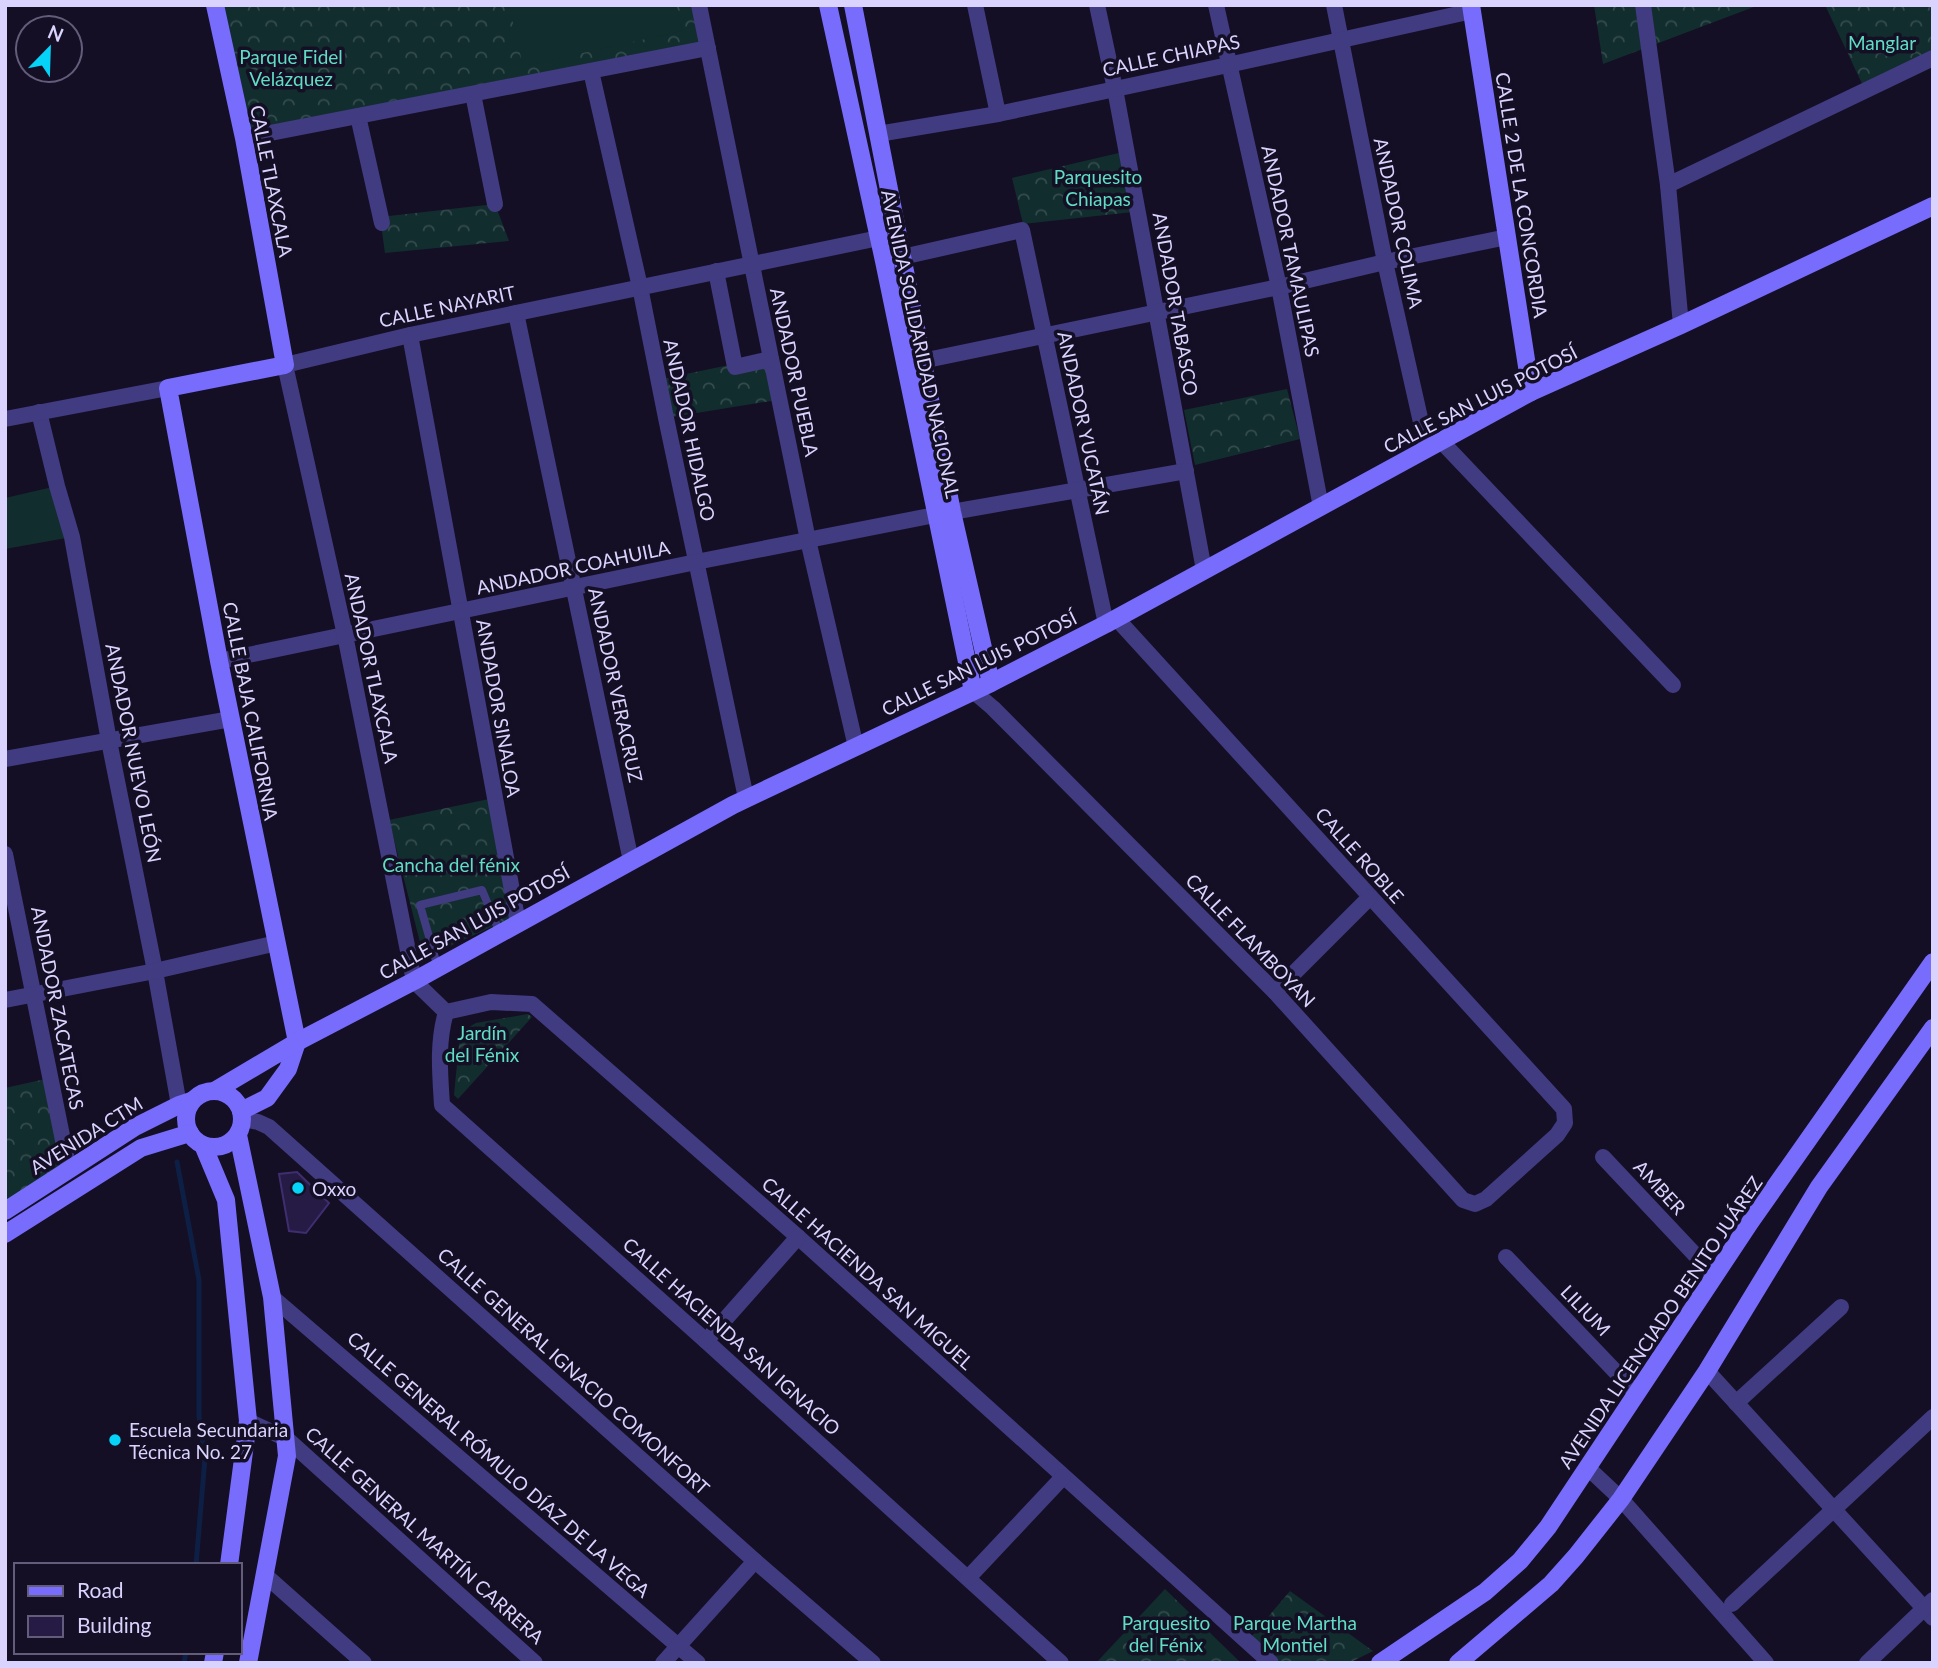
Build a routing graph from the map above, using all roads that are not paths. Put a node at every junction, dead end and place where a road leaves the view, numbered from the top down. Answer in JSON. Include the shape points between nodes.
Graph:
{"nodes":[{"id":1,"x":215,"y":5,"type":"edge"},
{"id":2,"x":699,"y":5,"type":"edge"},
{"id":3,"x":828,"y":5,"type":"edge"},
{"id":4,"x":853,"y":5,"type":"edge"},
{"id":5,"x":975,"y":5,"type":"edge"},
{"id":6,"x":1097,"y":5,"type":"edge"},
{"id":7,"x":1216,"y":5,"type":"edge"},
{"id":8,"x":1334,"y":5,"type":"edge"},
{"id":9,"x":1643,"y":5,"type":"edge"},
{"id":10,"x":1471,"y":8,"type":"edge"},
{"id":11,"x":1341,"y":39,"type":"junction"},
{"id":12,"x":708,"y":48,"type":"junction"},
{"id":13,"x":1933,"y":58,"type":"edge"},
{"id":14,"x":1228,"y":65,"type":"junction"},
{"id":15,"x":591,"y":71,"type":"junction"},
{"id":16,"x":1115,"y":89,"type":"junction"},
{"id":17,"x":473,"y":94,"type":"junction"},
{"id":18,"x":998,"y":114,"type":"junction"},
{"id":19,"x":358,"y":116,"type":"junction"},
{"id":20,"x":878,"y":134,"type":"junction"},
{"id":21,"x":244,"y":138,"type":"junction"},
{"id":22,"x":1668,"y":185,"type":"junction"},
{"id":23,"x":495,"y":204,"type":"dead end"},
{"id":24,"x":1933,"y":206,"type":"edge"},
{"id":25,"x":382,"y":223,"type":"dead end"},
{"id":26,"x":898,"y":234,"type":"junction"},
{"id":27,"x":1507,"y":237,"type":"junction"},
{"id":28,"x":878,"y":238,"type":"junction"},
{"id":29,"x":902,"y":257,"type":"junction"},
{"id":30,"x":884,"y":261,"type":"junction"},
{"id":31,"x":1385,"y":262,"type":"junction"},
{"id":32,"x":751,"y":264,"type":"junction"},
{"id":33,"x":716,"y":271,"type":"junction"},
{"id":34,"x":640,"y":287,"type":"junction"},
{"id":35,"x":1279,"y":287,"type":"junction"},
{"id":36,"x":1157,"y":312,"type":"junction"},
{"id":37,"x":516,"y":313,"type":"junction"},
{"id":38,"x":1681,"y":324,"type":"junction"},
{"id":39,"x":410,"y":335,"type":"junction"},
{"id":40,"x":1044,"y":335,"type":"junction"},
{"id":41,"x":771,"y":359,"type":"junction"},
{"id":42,"x":922,"y":361,"type":"junction"},
{"id":43,"x":285,"y":365,"type":"junction"},
{"id":44,"x":169,"y":388,"type":"junction"},
{"id":45,"x":1531,"y":392,"type":"junction"},
{"id":46,"x":39,"y":412,"type":"junction"},
{"id":47,"x":5,"y":419,"type":"edge"},
{"id":48,"x":1434,"y":445,"type":"junction"},
{"id":49,"x":1186,"y":471,"type":"junction"},
{"id":50,"x":1077,"y":491,"type":"junction"},
{"id":51,"x":1321,"y":507,"type":"junction"},
{"id":52,"x":943,"y":514,"type":"junction"},
{"id":53,"x":808,"y":540,"type":"junction"},
{"id":54,"x":696,"y":562,"type":"junction"},
{"id":55,"x":1204,"y":570,"type":"junction"},
{"id":56,"x":574,"y":589,"type":"junction"},
{"id":57,"x":460,"y":612,"type":"junction"},
{"id":58,"x":1112,"y":621,"type":"junction"},
{"id":59,"x":345,"y":635,"type":"junction"},
{"id":60,"x":219,"y":661,"type":"junction"},
{"id":61,"x":991,"y":683,"type":"junction"},
{"id":62,"x":1673,"y":685,"type":"dead end"},
{"id":63,"x":973,"y":691,"type":"junction"},
{"id":64,"x":993,"y":708,"type":"junction"},
{"id":65,"x":231,"y":719,"type":"junction"},
{"id":66,"x":109,"y":741,"type":"junction"},
{"id":67,"x":856,"y":747,"type":"junction"},
{"id":68,"x":5,"y":759,"type":"edge"},
{"id":69,"x":746,"y":798,"type":"junction"},
{"id":70,"x":5,"y":854,"type":"edge"},
{"id":71,"x":631,"y":861,"type":"junction"},
{"id":72,"x":1370,"y":897,"type":"junction"},
{"id":73,"x":518,"y":923,"type":"junction"},
{"id":74,"x":500,"y":933,"type":"junction"},
{"id":75,"x":277,"y":943,"type":"junction"},
{"id":76,"x":438,"y":968,"type":"junction"},
{"id":77,"x":155,"y":971,"type":"junction"},
{"id":78,"x":1930,"y":972,"type":"edge"},
{"id":79,"x":414,"y":981,"type":"junction"},
{"id":80,"x":1275,"y":992,"type":"junction"},
{"id":81,"x":34,"y":993,"type":"junction"},
{"id":82,"x":5,"y":1000,"type":"edge"},
{"id":83,"x":446,"y":1012,"type":"junction"},
{"id":84,"x":1933,"y":1028,"type":"edge"},
{"id":85,"x":297,"y":1042,"type":"junction"},
{"id":86,"x":216,"y":1090,"type":"junction"},
{"id":87,"x":185,"y":1103,"type":"junction"},
{"id":88,"x":241,"y":1121,"type":"junction"},
{"id":89,"x":196,"y":1139,"type":"junction"},
{"id":90,"x":1603,"y":1157,"type":"dead end"},
{"id":91,"x":69,"y":1170,"type":"junction"},
{"id":92,"x":1475,"y":1204,"type":"joint"},
{"id":93,"x":5,"y":1211,"type":"edge"},
{"id":94,"x":5,"y":1234,"type":"edge"},
{"id":95,"x":798,"y":1237,"type":"junction"},
{"id":96,"x":1506,"y":1256,"type":"dead end"},
{"id":97,"x":1715,"y":1276,"type":"junction"},
{"id":98,"x":272,"y":1297,"type":"junction"},
{"id":99,"x":1841,"y":1307,"type":"dead end"},
{"id":100,"x":706,"y":1341,"type":"junction"},
{"id":101,"x":1707,"y":1371,"type":"junction"},
{"id":102,"x":1636,"y":1393,"type":"junction"},
{"id":103,"x":1736,"y":1403,"type":"junction"},
{"id":104,"x":1933,"y":1418,"type":"edge"},
{"id":105,"x":248,"y":1421,"type":"junction"},
{"id":106,"x":287,"y":1440,"type":"junction"},
{"id":107,"x":1588,"y":1468,"type":"junction"},
{"id":108,"x":1063,"y":1477,"type":"junction"},
{"id":109,"x":1621,"y":1499,"type":"junction"},
{"id":110,"x":1833,"y":1509,"type":"junction"},
{"id":111,"x":755,"y":1561,"type":"junction"},
{"id":112,"x":229,"y":1563,"type":"edge"},
{"id":113,"x":265,"y":1575,"type":"junction"},
{"id":114,"x":968,"y":1578,"type":"junction"},
{"id":115,"x":1732,"y":1604,"type":"dead end"},
{"id":116,"x":1930,"y":1609,"type":"edge"},
{"id":117,"x":678,"y":1646,"type":"junction"},
{"id":118,"x":248,"y":1663,"type":"edge"},
{"id":119,"x":364,"y":1663,"type":"edge"},
{"id":120,"x":535,"y":1663,"type":"edge"},
{"id":121,"x":663,"y":1663,"type":"edge"},
{"id":122,"x":698,"y":1663,"type":"edge"},
{"id":123,"x":873,"y":1663,"type":"edge"},
{"id":124,"x":1061,"y":1663,"type":"edge"},
{"id":125,"x":1271,"y":1663,"type":"edge"},
{"id":126,"x":1380,"y":1663,"type":"edge"},
{"id":127,"x":1458,"y":1663,"type":"edge"},
{"id":128,"x":1766,"y":1663,"type":"edge"},
{"id":129,"x":1867,"y":1663,"type":"edge"}],
"edges":[{"from":1,"to":21,"type":"main road","name":"CALLE TLAXCALA"},
{"from":2,"to":12,"type":"street","name":"ANDADOR PUEBLA"},
{"from":3,"to":28,"type":"main road","name":"AVENIDA SOLIDARIDAD NACIONAL"},
{"from":4,"to":20,"type":"main road","name":"AVENIDA SOLIDARIDAD NACIONAL"},
{"from":5,"to":18,"type":"street"},
{"from":6,"to":16,"type":"street","name":"ANDADOR TABASCO"},
{"from":7,"to":14,"type":"street","name":"ANDADOR TAMAULIPAS"},
{"from":8,"to":11,"type":"street","name":"ANDADOR COLIMA"},
{"from":9,"to":22,"type":"street"},
{"from":10,"to":11,"type":"street","name":"CALLE CHIAPAS"},
{"from":10,"to":27,"type":"main road","name":"CALLE 2 DE LA CONCORDIA"},
{"from":11,"to":14,"type":"street","name":"CALLE CHIAPAS"},
{"from":11,"to":31,"type":"street","name":"ANDADOR COLIMA"},
{"from":12,"to":15,"type":"street"},
{"from":12,"to":32,"type":"street","name":"ANDADOR PUEBLA"},
{"from":13,"to":22,"type":"street"},
{"from":14,"to":16,"type":"street","name":"CALLE CHIAPAS"},
{"from":14,"to":35,"type":"street","name":"ANDADOR TAMAULIPAS"},
{"from":15,"to":17,"type":"street"},
{"from":15,"to":34,"type":"street","name":"ANDADOR HIDALGO"},
{"from":16,"to":18,"type":"street","name":"CALLE CHIAPAS"},
{"from":16,"to":36,"type":"street","name":"ANDADOR TABASCO"},
{"from":17,"to":19,"type":"street"},
{"from":17,"to":23,"type":"street"},
{"from":18,"to":20,"type":"street","name":"CALLE CHIAPAS"},
{"from":19,"to":21,"type":"street"},
{"from":19,"to":25,"type":"street"},
{"from":20,"to":26,"type":"main road","name":"AVENIDA SOLIDARIDAD NACIONAL"},
{"from":21,"to":43,"type":"main road","name":"CALLE TLAXCALA"},
{"from":22,"to":38,"type":"street"},
{"from":24,"to":38,"type":"main road","name":"CALLE SAN LUIS POTOSÍ"},
{"from":26,"to":28,"type":"street","name":"CALLE NAYARIT"},
{"from":26,"to":29,"type":"main road","name":"AVENIDA SOLIDARIDAD NACIONAL"},
{"from":27,"to":31,"type":"street"},
{"from":27,"to":45,"type":"main road","name":"CALLE 2 DE LA CONCORDIA"},
{"from":28,"to":30,"type":"main road","name":"AVENIDA SOLIDARIDAD NACIONAL"},
{"from":28,"to":32,"type":"street","name":"CALLE NAYARIT"},
{"from":29,"to":30,"type":"street"},
{"from":29,"to":40,"type":"street","name":"ANDADOR YUCATÁN","via":[[1022,230]]},
{"from":29,"to":42,"type":"main road","name":"AVENIDA SOLIDARIDAD NACIONAL"},
{"from":30,"to":52,"type":"main road","name":"AVENIDA SOLIDARIDAD NACIONAL"},
{"from":31,"to":35,"type":"street"},
{"from":31,"to":48,"type":"street","name":"ANDADOR COLIMA"},
{"from":32,"to":33,"type":"street","name":"CALLE NAYARIT"},
{"from":32,"to":41,"type":"street","name":"ANDADOR PUEBLA"},
{"from":33,"to":34,"type":"street","name":"CALLE NAYARIT"},
{"from":33,"to":41,"type":"street","via":[[735,368]]},
{"from":34,"to":37,"type":"street","name":"CALLE NAYARIT"},
{"from":34,"to":54,"type":"street","name":"ANDADOR HIDALGO"},
{"from":35,"to":36,"type":"street"},
{"from":35,"to":51,"type":"street","name":"ANDADOR TAMAULIPAS"},
{"from":36,"to":40,"type":"street"},
{"from":36,"to":49,"type":"street","name":"ANDADOR TABASCO"},
{"from":37,"to":39,"type":"street","name":"CALLE NAYARIT"},
{"from":37,"to":56,"type":"street","name":"ANDADOR VERACRUZ"},
{"from":38,"to":45,"type":"main road","name":"CALLE SAN LUIS POTOSÍ"},
{"from":39,"to":43,"type":"street","name":"CALLE NAYARIT"},
{"from":39,"to":57,"type":"street","name":"ANDADOR SINALOA"},
{"from":40,"to":42,"type":"street"},
{"from":40,"to":50,"type":"street","name":"ANDADOR YUCATÁN"},
{"from":41,"to":53,"type":"street","name":"ANDADOR PUEBLA"},
{"from":42,"to":52,"type":"main road","name":"AVENIDA SOLIDARIDAD NACIONAL"},
{"from":43,"to":44,"type":"main road","name":"CALLE NAYARIT"},
{"from":43,"to":59,"type":"street","name":"ANDADOR TLAXCALA"},
{"from":44,"to":46,"type":"street","name":"CALLE NAYARIT"},
{"from":44,"to":60,"type":"main road","name":"CALLE BAJA CALIFORNIA"},
{"from":45,"to":48,"type":"main road","name":"CALLE SAN LUIS POTOSÍ"},
{"from":46,"to":47,"type":"street","name":"CALLE NAYARIT"},
{"from":46,"to":66,"type":"street","name":"ANDADOR NUEVO LEÓN","via":[[72,537]]},
{"from":48,"to":51,"type":"main road","name":"CALLE SAN LUIS POTOSÍ"},
{"from":48,"to":62,"type":"street"},
{"from":49,"to":50,"type":"street","name":"ANDADOR COAHUILA"},
{"from":49,"to":55,"type":"street","name":"ANDADOR TABASCO"},
{"from":50,"to":52,"type":"street","name":"ANDADOR COAHUILA"},
{"from":50,"to":58,"type":"street","name":"ANDADOR YUCATÁN"},
{"from":51,"to":55,"type":"main road","name":"CALLE SAN LUIS POTOSÍ"},
{"from":52,"to":53,"type":"street","name":"ANDADOR COAHUILA"},
{"from":52,"to":61,"type":"main road","name":"AVENIDA SOLIDARIDAD NACIONAL"},
{"from":52,"to":63,"type":"main road","name":"AVENIDA SOLIDARIDAD NACIONAL"},
{"from":53,"to":54,"type":"street","name":"ANDADOR COAHUILA"},
{"from":53,"to":67,"type":"street","name":"ANDADOR PUEBLA"},
{"from":54,"to":56,"type":"street","name":"ANDADOR COAHUILA"},
{"from":54,"to":69,"type":"street","name":"ANDADOR HIDALGO"},
{"from":55,"to":58,"type":"main road","name":"CALLE SAN LUIS POTOSÍ"},
{"from":56,"to":57,"type":"street","name":"ANDADOR COAHUILA"},
{"from":56,"to":71,"type":"street","name":"ANDADOR VERACRUZ"},
{"from":57,"to":59,"type":"street","name":"ANDADOR COAHUILA"},
{"from":57,"to":73,"type":"street","name":"ANDADOR SINALOA"},
{"from":58,"to":61,"type":"main road","name":"CALLE SAN LUIS POTOSÍ"},
{"from":58,"to":72,"type":"street","name":"CALLE ROBLE"},
{"from":59,"to":60,"type":"street","name":"ANDADOR COAHUILA"},
{"from":59,"to":79,"type":"street","name":"ANDADOR TLAXCALA"},
{"from":60,"to":65,"type":"main road","name":"CALLE BAJA CALIFORNIA"},
{"from":61,"to":63,"type":"main road","name":"CALLE SAN LUIS POTOSÍ"},
{"from":61,"to":64,"type":"street"},
{"from":63,"to":64,"type":"street","name":"CALLE FLAMBOYAN"},
{"from":63,"to":67,"type":"main road","name":"CALLE SAN LUIS POTOSÍ"},
{"from":64,"to":80,"type":"street","name":"CALLE FLAMBOYAN"},
{"from":65,"to":66,"type":"street"},
{"from":65,"to":75,"type":"main road","name":"CALLE BAJA CALIFORNIA"},
{"from":66,"to":68,"type":"street"},
{"from":66,"to":77,"type":"street","name":"ANDADOR NUEVO LEÓN"},
{"from":67,"to":69,"type":"main road","name":"CALLE SAN LUIS POTOSÍ"},
{"from":69,"to":71,"type":"main road","name":"CALLE SAN LUIS POTOSÍ"},
{"from":70,"to":81,"type":"street","name":"ANDADOR ZACATECAS"},
{"from":71,"to":73,"type":"main road","name":"CALLE SAN LUIS POTOSÍ"},
{"from":72,"to":80,"type":"street"},
{"from":72,"to":92,"type":"street","name":"CALLE ROBLE","via":[[1564,1109],[1565,1123],[1557,1135]]},
{"from":73,"to":74,"type":"main road","name":"CALLE SAN LUIS POTOSÍ"},
{"from":74,"to":76,"type":"main road","name":"CALLE SAN LUIS POTOSÍ"},
{"from":74,"to":76,"type":"lane","via":[[482,890],[420,905]]},
{"from":75,"to":77,"type":"street"},
{"from":75,"to":85,"type":"main road","name":"CALLE BAJA CALIFORNIA"},
{"from":76,"to":79,"type":"main road","name":"CALLE SAN LUIS POTOSÍ"},
{"from":77,"to":81,"type":"street"},
{"from":77,"to":87,"type":"street","name":"ANDADOR NUEVO LEÓN"},
{"from":78,"to":97,"type":"main road","name":"AVENIDA LICENCIADO BENITO JUÁREZ"},
{"from":79,"to":83,"type":"street"},
{"from":79,"to":85,"type":"main road","name":"CALLE SAN LUIS POTOSÍ"},
{"from":80,"to":92,"type":"street","name":"CALLE FLAMBOYAN","via":[[1463,1200]]},
{"from":81,"to":82,"type":"street"},
{"from":81,"to":91,"type":"street","name":"ANDADOR ZACATECAS"},
{"from":83,"to":95,"type":"street","name":"CALLE HACIENDA SAN MIGUEL","via":[[491,1002],[532,1004]]},
{"from":83,"to":100,"type":"street","name":"CALLE HACIENDA SAN IGNACIO","via":[[439,1059],[442,1105]]},
{"from":84,"to":101,"type":"main road","via":[[1819,1187]]},
{"from":85,"to":86,"type":"main road","name":"CALLE SAN LUIS POTOSÍ"},
{"from":85,"to":88,"type":"main road","via":[[288,1069],[267,1098]]},
{"from":86,"to":87,"type":"main road"},
{"from":86,"to":88,"type":"main road","via":[[236,1101]]},
{"from":87,"to":89,"type":"main road","via":[[186,1123]]},
{"from":87,"to":91,"type":"main road","name":"AVENIDA CTM","via":[[135,1127]]},
{"from":88,"to":89,"type":"main road","via":[[228,1143],[216,1147]]},
{"from":88,"to":98,"type":"main road"},
{"from":88,"to":111,"type":"street","name":"CALLE GENERAL IGNACIO COMONFORT","via":[[269,1127]]},
{"from":89,"to":94,"type":"main road","name":"AVENIDA CTM","via":[[141,1148]]},
{"from":89,"to":105,"type":"main road","via":[[226,1200]]},
{"from":90,"to":97,"type":"street","name":"AMBER"},
{"from":91,"to":93,"type":"main road","name":"AVENIDA CTM"},
{"from":95,"to":100,"type":"street"},
{"from":95,"to":108,"type":"street","name":"CALLE HACIENDA SAN MIGUEL"},
{"from":96,"to":102,"type":"street","name":"LILIUM"},
{"from":97,"to":102,"type":"main road","name":"AVENIDA LICENCIADO BENITO JUÁREZ"},
{"from":98,"to":106,"type":"main road"},
{"from":98,"to":117,"type":"street","name":"CALLE GENERAL RÓMULO DÍAZ DE LA VEGA"},
{"from":99,"to":103,"type":"street"},
{"from":100,"to":114,"type":"street","name":"CALLE HACIENDA SAN IGNACIO"},
{"from":101,"to":103,"type":"street"},
{"from":101,"to":109,"type":"main road"},
{"from":102,"to":107,"type":"main road","name":"AVENIDA LICENCIADO BENITO JUÁREZ"},
{"from":103,"to":110,"type":"street"},
{"from":104,"to":110,"type":"street"},
{"from":105,"to":106,"type":"street","name":"CALLE GENERAL MARTÍN CARRERA"},
{"from":105,"to":112,"type":"main road"},
{"from":106,"to":113,"type":"main road"},
{"from":106,"to":120,"type":"street","name":"CALLE GENERAL MARTÍN CARRERA"},
{"from":107,"to":109,"type":"street"},
{"from":107,"to":126,"type":"main road","name":"AVENIDA LICENCIADO BENITO JUÁREZ","via":[[1520,1561],[1485,1592]]},
{"from":108,"to":114,"type":"street"},
{"from":108,"to":125,"type":"street","name":"CALLE HACIENDA SAN MIGUEL"},
{"from":109,"to":127,"type":"main road","via":[[1551,1584]]},
{"from":109,"to":128,"type":"street"},
{"from":110,"to":115,"type":"street"},
{"from":110,"to":116,"type":"street"},
{"from":111,"to":117,"type":"street"},
{"from":111,"to":123,"type":"street","name":"CALLE GENERAL IGNACIO COMONFORT"},
{"from":113,"to":118,"type":"main road"},
{"from":113,"to":119,"type":"street"},
{"from":114,"to":124,"type":"street","name":"CALLE HACIENDA SAN IGNACIO"},
{"from":116,"to":129,"type":"street"},
{"from":117,"to":121,"type":"street"},
{"from":117,"to":122,"type":"street","name":"CALLE GENERAL RÓMULO DÍAZ DE LA VEGA"}]}
